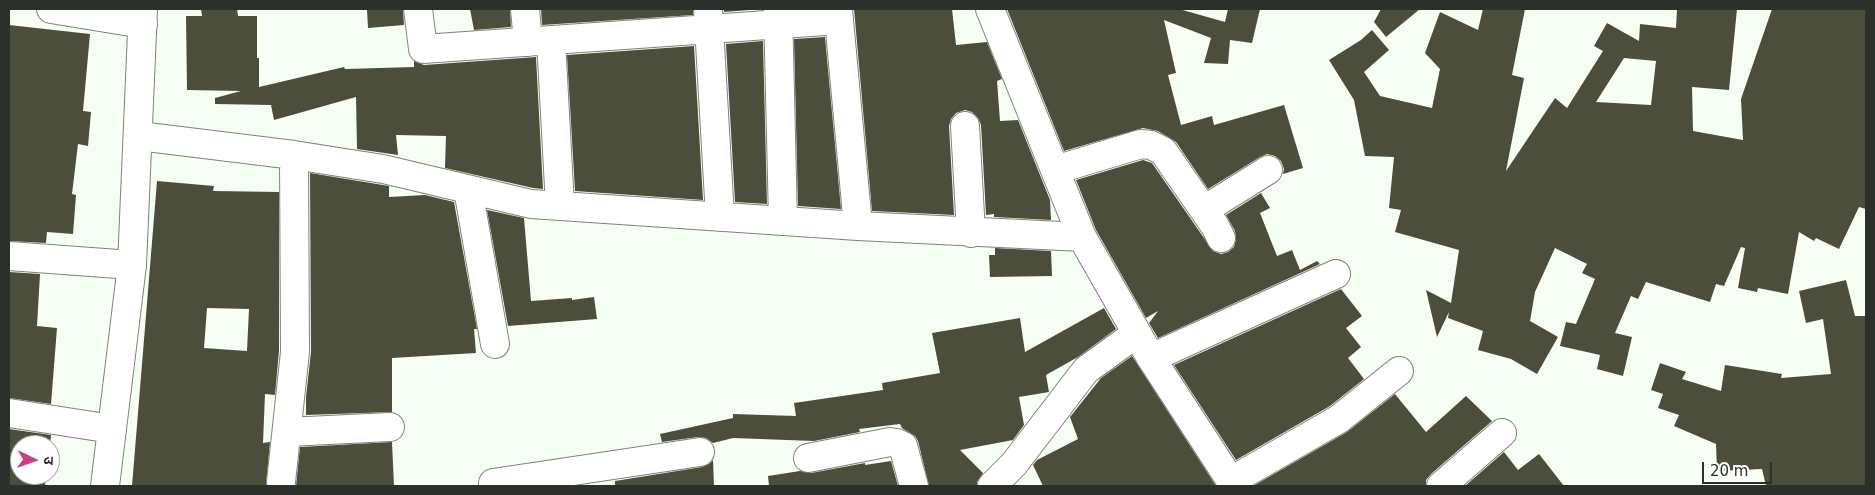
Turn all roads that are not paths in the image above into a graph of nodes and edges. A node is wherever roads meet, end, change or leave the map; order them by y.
1 (51, 9) edge
2 (418, 9) edge
3 (525, 9) edge
4 (990, 9) edge
5 (838, 14) edge
6 (143, 16) edge
7 (779, 17) edge
8 (709, 19) edge
9 (540, 41) junction
10 (965, 126) dead end
11 (139, 136) junction
12 (294, 155) junction
13 (1055, 170) junction
14 (1268, 170) dead end
15 (468, 189) junction
16 (560, 206) junction
17 (1204, 210) junction
18 (720, 217) junction
19 (783, 221) junction
20 (858, 226) junction
21 (971, 233) junction
22 (1082, 237) junction
23 (1221, 238) dead end
24 (9, 256) edge
25 (132, 265) junction
26 (1336, 274) dead end
27 (1137, 333) junction
28 (495, 344) dead end
29 (1150, 358) junction
30 (1399, 371) dead end
31 (9, 413) edge
32 (390, 427) dead end
33 (112, 429) junction
34 (287, 432) junction
35 (1502, 433) dead end
36 (700, 452) dead end
37 (808, 458) dead end
38 (576, 478) edge
39 (1006, 481) edge
40 (281, 482) dead end
41 (493, 483) dead end
42 (1232, 484) edge
43 (1444, 485) edge
44 (105, 486) edge
45 (914, 486) edge

1 - 6 street
2 - 9 street
3 - 9 street
4 - 13 street
5 - 7 street
5 - 20 street
6 - 11 street
7 - 8 street
7 - 19 street
8 - 9 street
8 - 18 street
9 - 16 street
10 - 21 street
11 - 12 street
11 - 25 street
12 - 15 street
12 - 34 street
13 - 17 street
13 - 22 street
14 - 17 street
15 - 16 street
15 - 28 street
16 - 18 street
17 - 23 street
18 - 19 street
19 - 20 street
20 - 21 street
21 - 22 street
22 - 27 street
24 - 25 street
25 - 33 street
26 - 29 street
27 - 29 street
27 - 39 street
29 - 42 street
30 - 42 street
31 - 33 street
32 - 34 street
33 - 44 street
34 - 40 street
35 - 43 street
36 - 38 street
37 - 45 street
38 - 41 street

